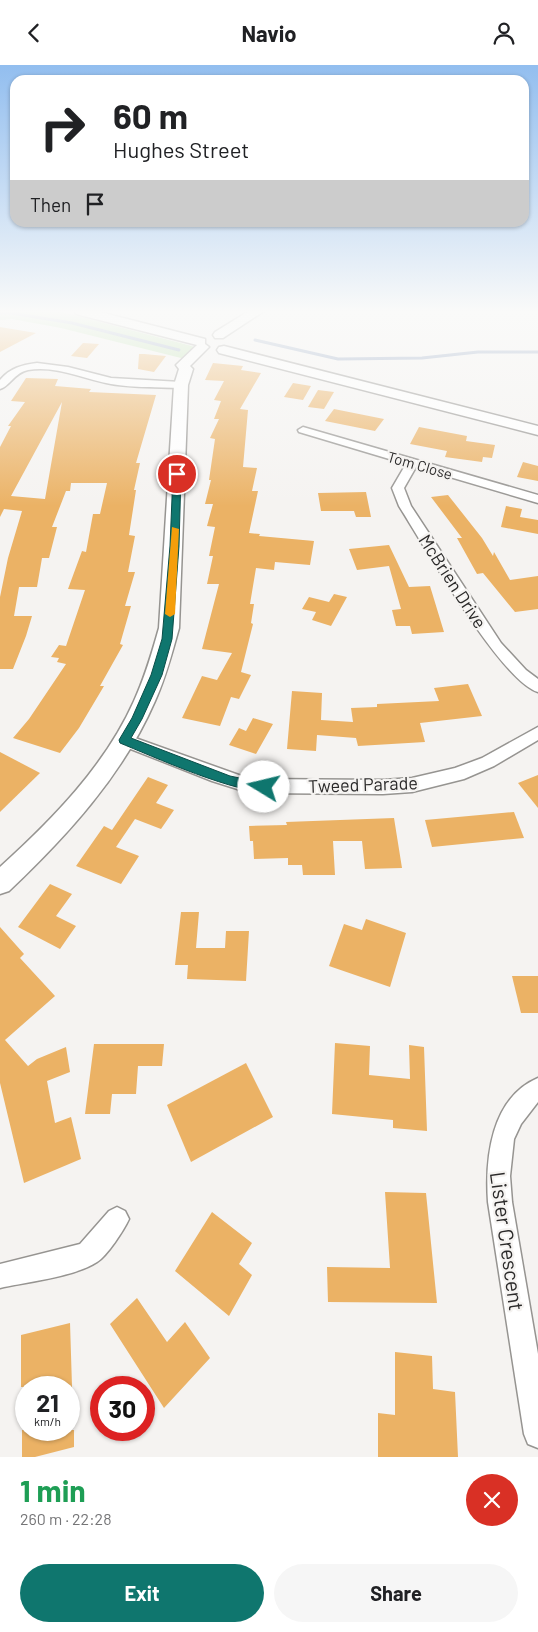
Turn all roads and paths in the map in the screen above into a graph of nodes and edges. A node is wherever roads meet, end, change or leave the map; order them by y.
1 (10, 376) edge
2 (94, 376) edge
3 (329, 376) edge
4 (184, 377) joint
5 (0, 386) edge
6 (303, 430) dead end
7 (538, 431) edge
8 (413, 463) junction
9 (538, 499) edge
10 (538, 687) edge
11 (538, 733) edge
12 (124, 740) junction
13 (0, 883) edge
14 (538, 1089) edge
15 (117, 1219) dead end
16 (0, 1276) edge
17 (538, 1434) edge

1 - 5 street
2 - 4 street
3 - 7 street
4 - 12 street
6 - 8 street, Tom Close
8 - 9 street, Tom Close
8 - 10 street, McBrien Drive
11 - 12 street, Tweed Parade
12 - 13 street
14 - 17 street, Lister Crescent
15 - 16 street

